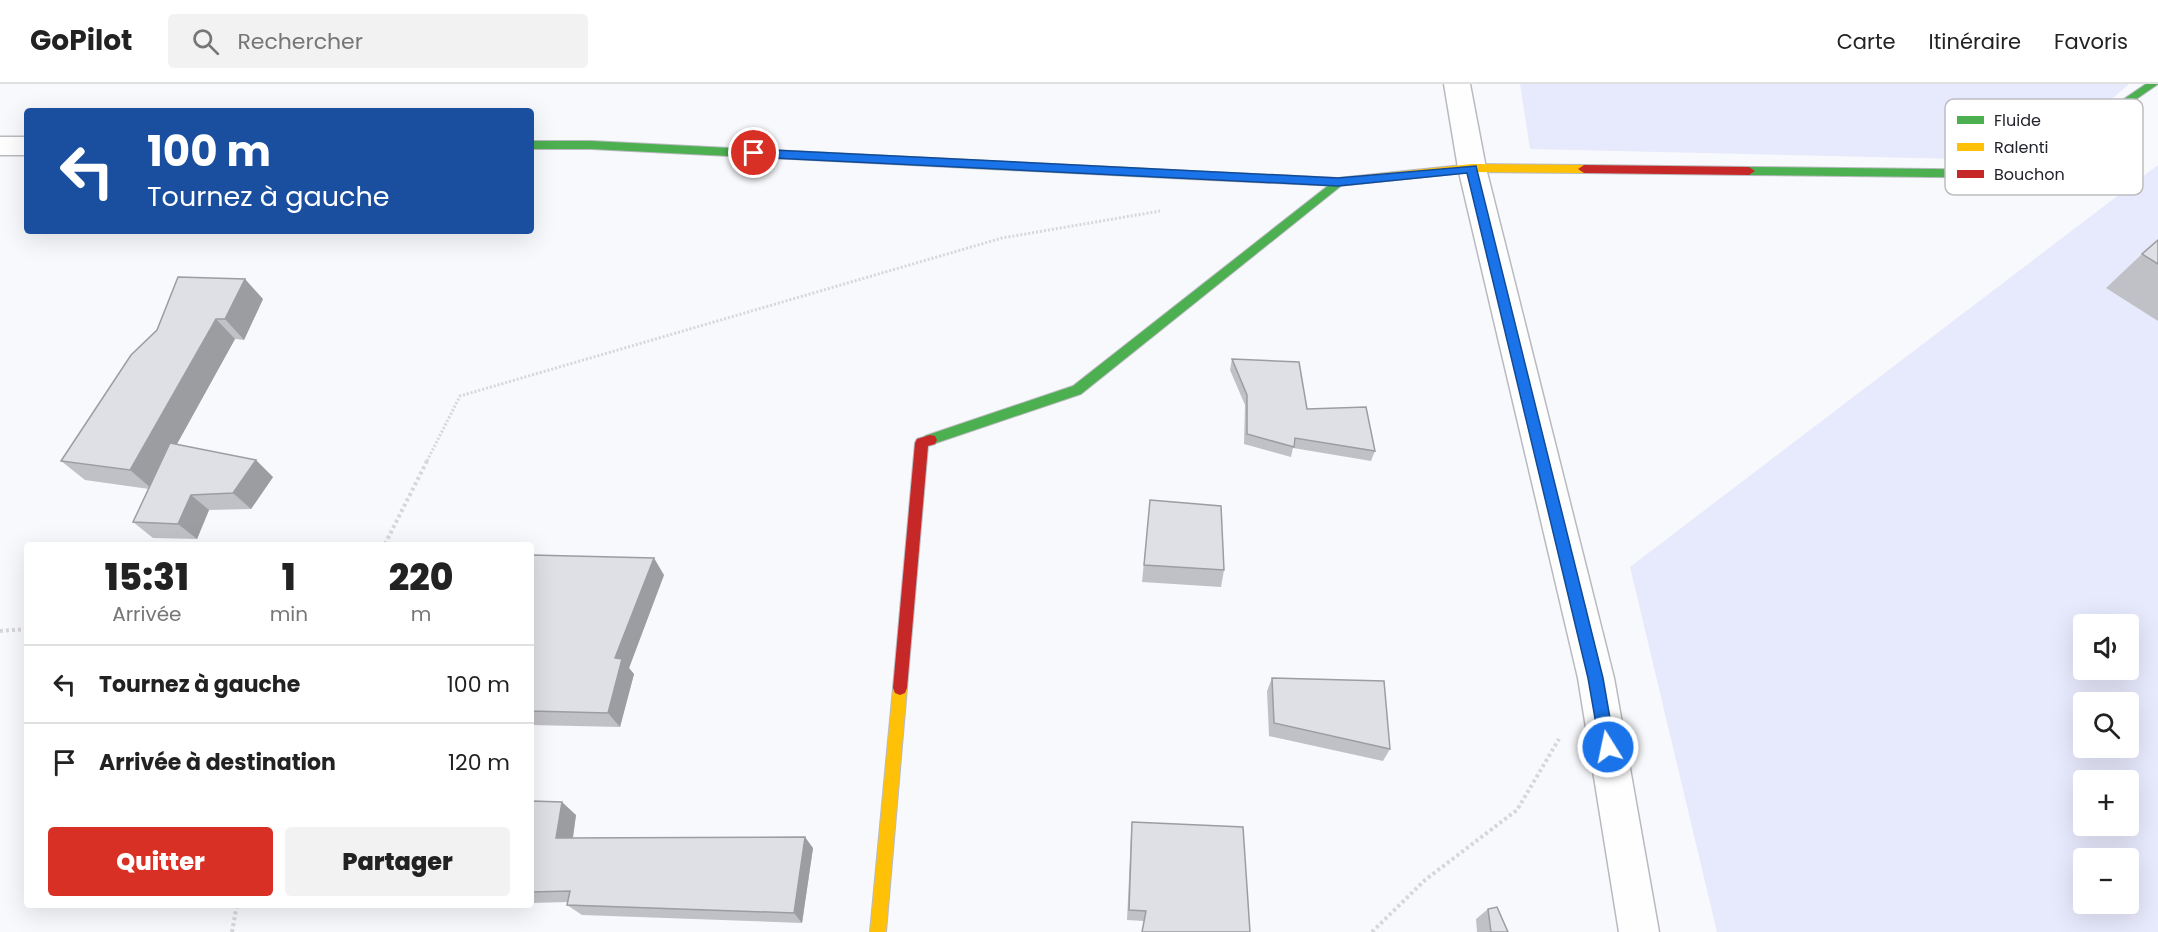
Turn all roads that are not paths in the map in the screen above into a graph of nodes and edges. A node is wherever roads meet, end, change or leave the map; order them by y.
1 (1456, 84) edge
2 (2152, 84) edge
3 (2130, 99) edge
4 (534, 145) edge
5 (0, 146) edge
6 (24, 146) edge
7 (1472, 168) junction
8 (1945, 173) edge
9 (1338, 182) junction
10 (878, 932) edge
11 (1640, 932) edge

1 - 7 street
2 - 3 street
4 - 9 street
5 - 6 street
7 - 8 street
7 - 9 street
7 - 11 street
9 - 10 street

